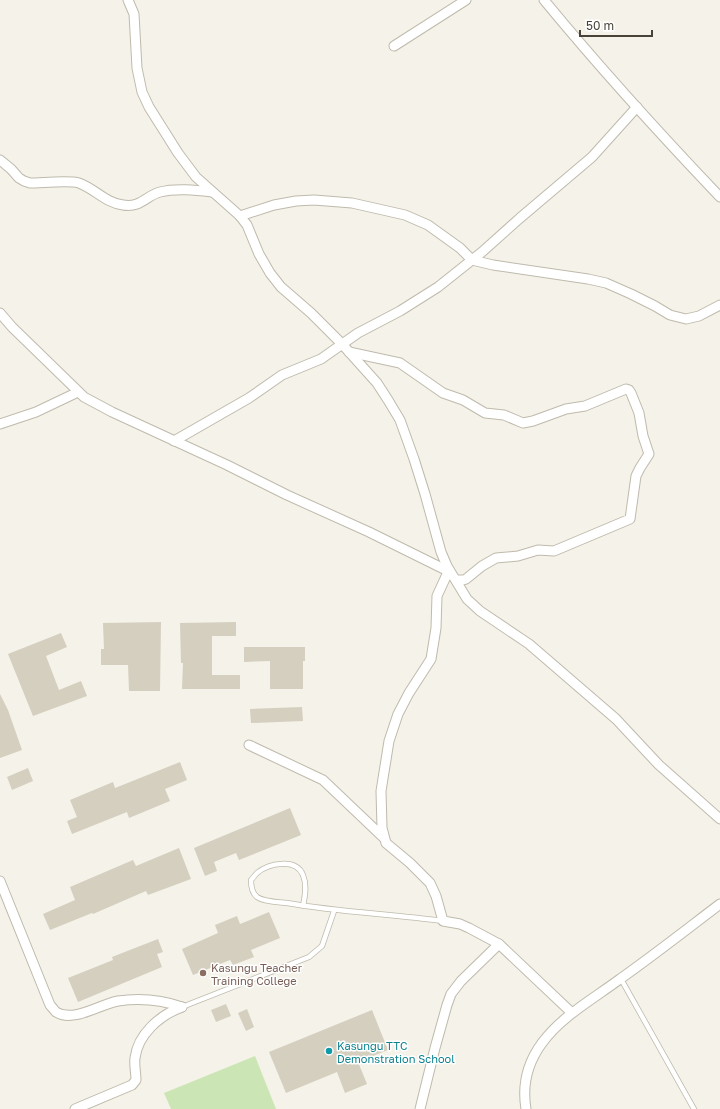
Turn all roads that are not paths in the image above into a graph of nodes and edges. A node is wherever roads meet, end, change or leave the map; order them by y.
1 (128, 0) edge
2 (466, 0) edge
3 (544, 0) edge
4 (394, 46) dead end
5 (637, 107) junction
6 (0, 160) edge
7 (212, 192) junction
8 (720, 197) edge
9 (240, 216) junction
10 (472, 260) junction
11 (720, 305) edge
12 (0, 313) edge
13 (342, 344) junction
14 (349, 352) junction
15 (78, 392) junction
16 (0, 424) edge
17 (174, 441) junction
18 (449, 570) junction
19 (456, 580) junction
20 (249, 745) dead end
21 (720, 819) edge
22 (384, 838) junction
23 (0, 881) edge
24 (720, 904) edge
25 (303, 906) junction
26 (334, 911) junction
27 (443, 921) junction
28 (499, 944) junction
29 (621, 979) junction
30 (182, 1007) junction
31 (572, 1013) junction
32 (75, 1109) edge
33 (420, 1109) edge
34 (526, 1109) edge
35 (694, 1109) edge

1 - 7 street
2 - 4 street
3 - 5 street
5 - 8 street
5 - 10 street
6 - 7 street
7 - 9 street
9 - 10 street
9 - 13 street
10 - 11 street
10 - 13 street
12 - 15 street
13 - 14 street
13 - 17 street
14 - 18 street
14 - 19 street
15 - 16 street
15 - 17 street
17 - 18 street
18 - 19 street
18 - 22 street
19 - 21 street
20 - 22 street
22 - 27 street
23 - 30 street
24 - 29 street
25 - 25 lane
25 - 26 lane
26 - 27 lane
26 - 30 lane
27 - 28 street
28 - 31 street
28 - 33 street
29 - 31 street
29 - 35 lane
30 - 32 street
31 - 34 street

